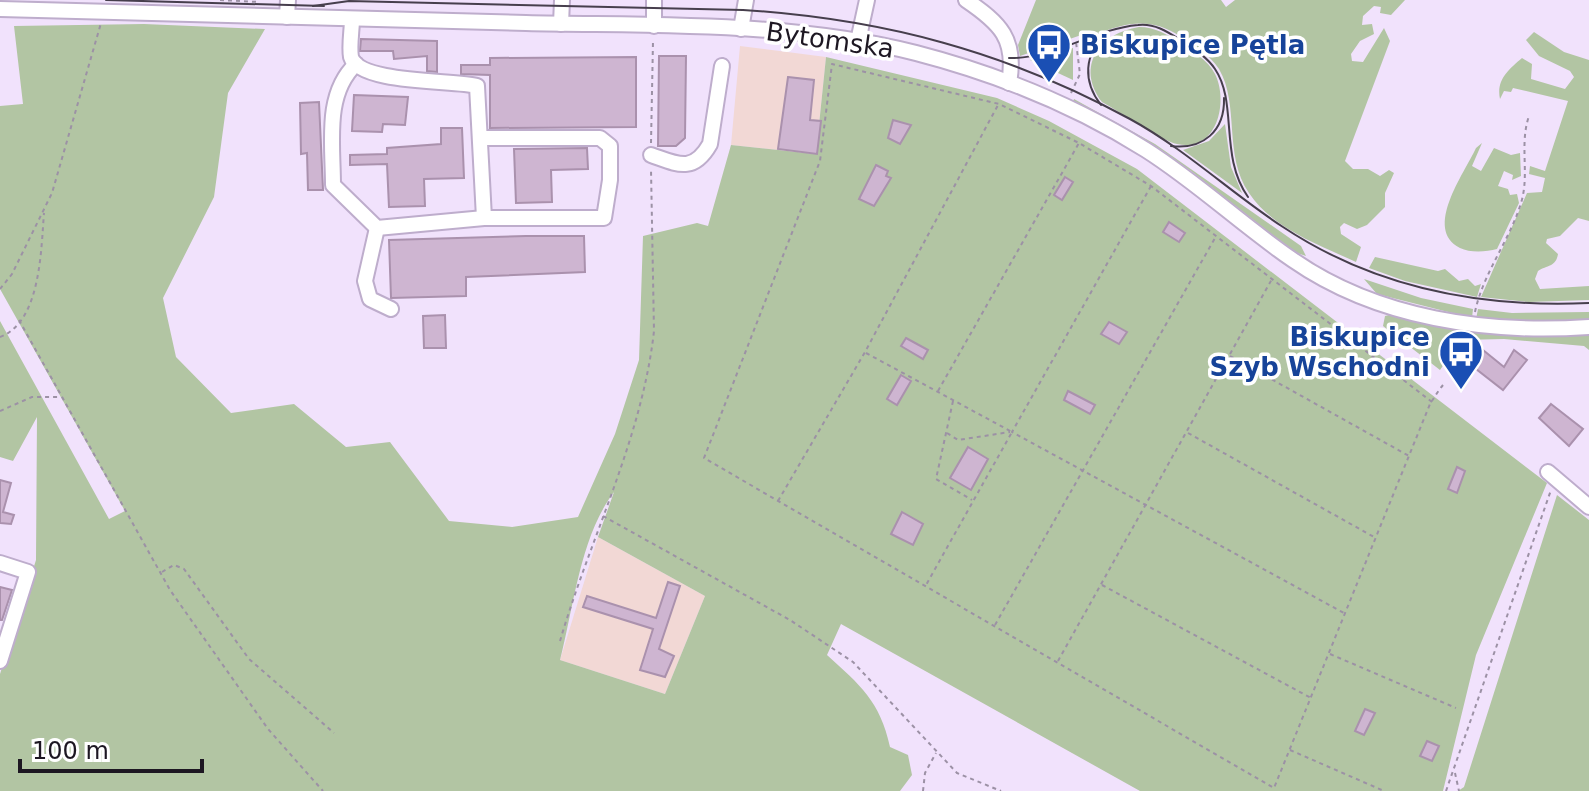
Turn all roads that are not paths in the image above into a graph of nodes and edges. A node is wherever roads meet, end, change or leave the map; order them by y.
1 (288, 0) edge
2 (562, 0) edge
3 (654, 0) edge
4 (746, 0) edge
5 (867, 0) edge
6 (966, 0) edge
7 (152, 6) edge
8 (0, 9) edge
9 (287, 17) junction
10 (352, 19) junction
11 (561, 24) junction
12 (654, 26) junction
13 (741, 29) junction
14 (858, 41) junction
15 (356, 64) junction
16 (722, 66) dead end
17 (1009, 83) junction
18 (480, 138) junction
19 (651, 155) road end
20 (484, 218) junction
21 (377, 228) junction
22 (391, 309) dead end
23 (1589, 327) edge
24 (1552, 475) road end
25 (1589, 507) edge
26 (0, 563) edge
27 (0, 661) edge

1 - 9 street
2 - 11 street
3 - 12 street
4 - 13 street
5 - 14 street
6 - 17 street
7 - 8 street, Bytomska
7 - 9 street, Bytomska
9 - 10 street, Bytomska
10 - 11 street, Bytomska
10 - 15 street
11 - 12 street, Bytomska
12 - 13 street, Bytomska
13 - 14 street, Bytomska
14 - 17 street, Bytomska
15 - 18 street
15 - 21 street
16 - 19 street
17 - 23 street, Bytomska
18 - 20 street
18 - 20 street
20 - 21 street
21 - 22 street
24 - 25 street
26 - 27 street

